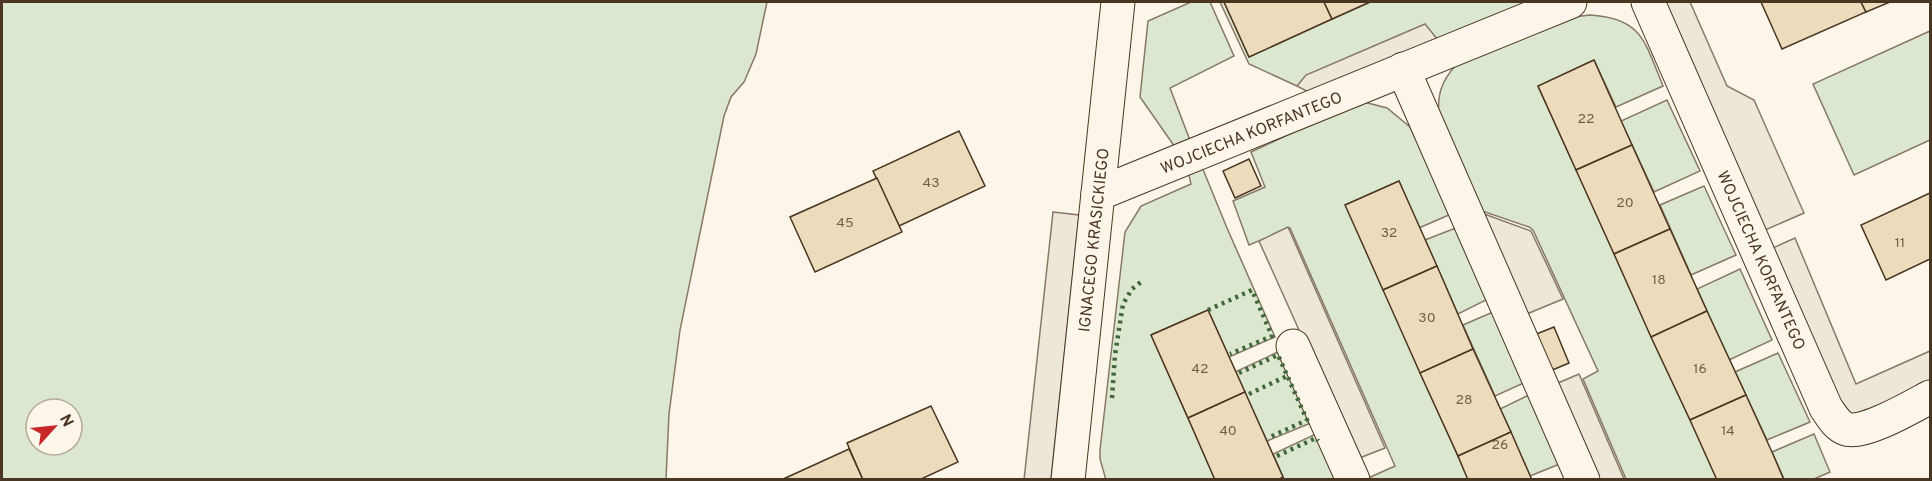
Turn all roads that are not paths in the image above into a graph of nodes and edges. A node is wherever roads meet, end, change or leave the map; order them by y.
1 (1118, 2) edge
2 (1570, 2) edge
3 (1648, 2) edge
4 (1403, 69) junction
5 (1098, 194) junction
6 (1293, 346) dead end
7 (1930, 398) edge
8 (1068, 480) edge
9 (1353, 480) edge
10 (1583, 480) edge

1 - 5 street, IGNACEGO KRASICKIEGO
2 - 4 street, WOJCIECHA KORFANTEGO
3 - 7 street, WOJCIECHA KORFANTEGO
4 - 5 street, WOJCIECHA KORFANTEGO
4 - 10 street
5 - 8 street, IGNACEGO KRASICKIEGO
6 - 9 street

